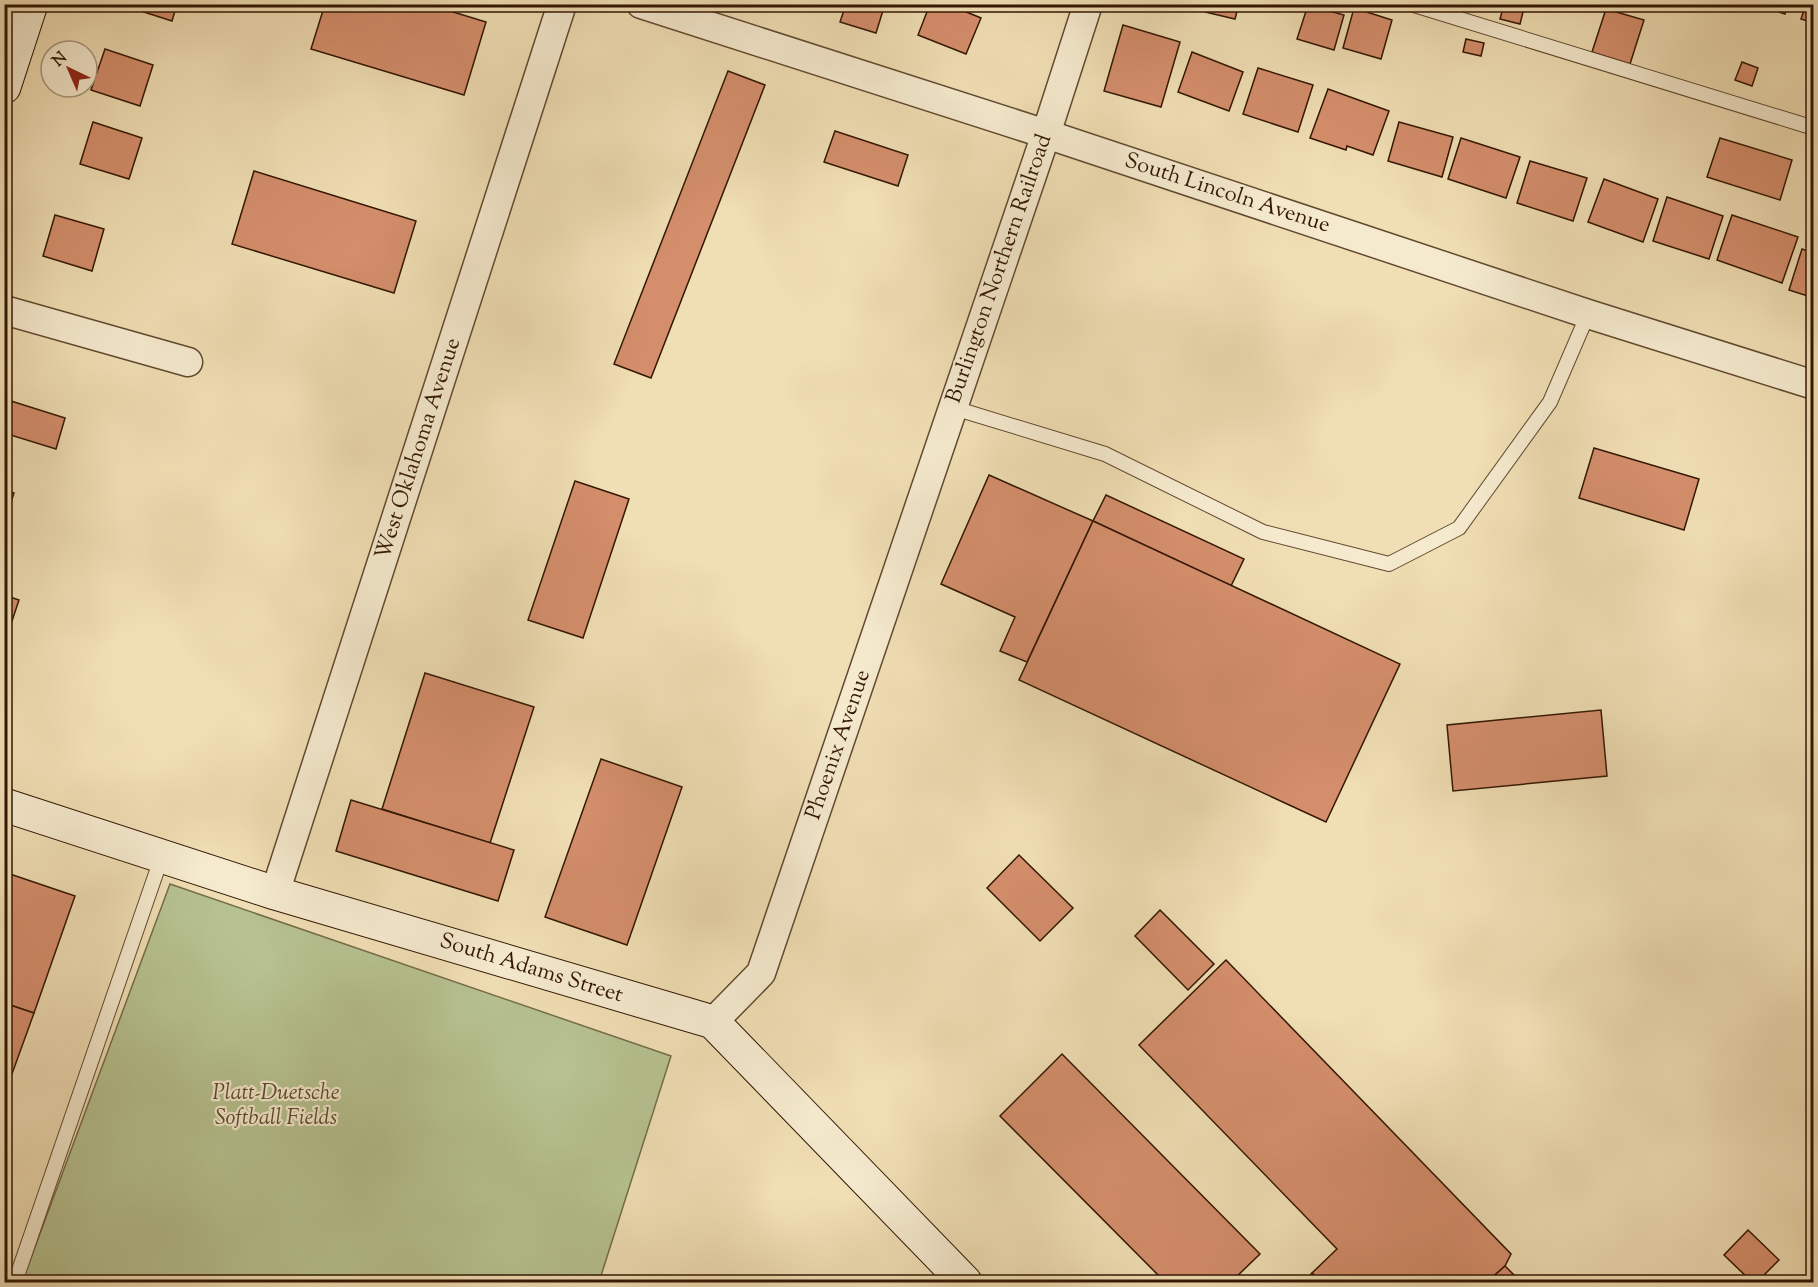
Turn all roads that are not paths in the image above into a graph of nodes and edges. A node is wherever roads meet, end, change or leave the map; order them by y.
1 (31, 4) edge
2 (562, 4) edge
3 (641, 4) edge
4 (1088, 4) edge
5 (1411, 4) edge
6 (4, 87) edge
7 (1814, 128) edge
8 (1046, 134) junction
9 (4, 310) edge
10 (1588, 314) junction
11 (188, 362) dead end
12 (1814, 385) edge
13 (954, 408) junction
14 (939, 452) joint
15 (4, 805) edge
16 (162, 856) junction
17 (275, 892) junction
18 (712, 1022) junction
19 (15, 1282) edge
20 (965, 1282) edge

1 - 6 street
2 - 17 street, West Oklahoma Avenue
3 - 8 street, South Lincoln Avenue
4 - 8 street, Burlington Northern Railroad
5 - 7 lane
8 - 10 street, South Lincoln Avenue
8 - 13 street, Burlington Northern Railroad
9 - 11 street
10 - 12 street, South Lincoln Avenue
10 - 13 lane
13 - 14 street, Burlington Northern Railroad
14 - 18 street, Phoenix Avenue
15 - 16 street, South Adams Street
16 - 17 street, South Adams Street
16 - 19 lane
17 - 18 street, South Adams Street
18 - 20 street, South Adams Street

